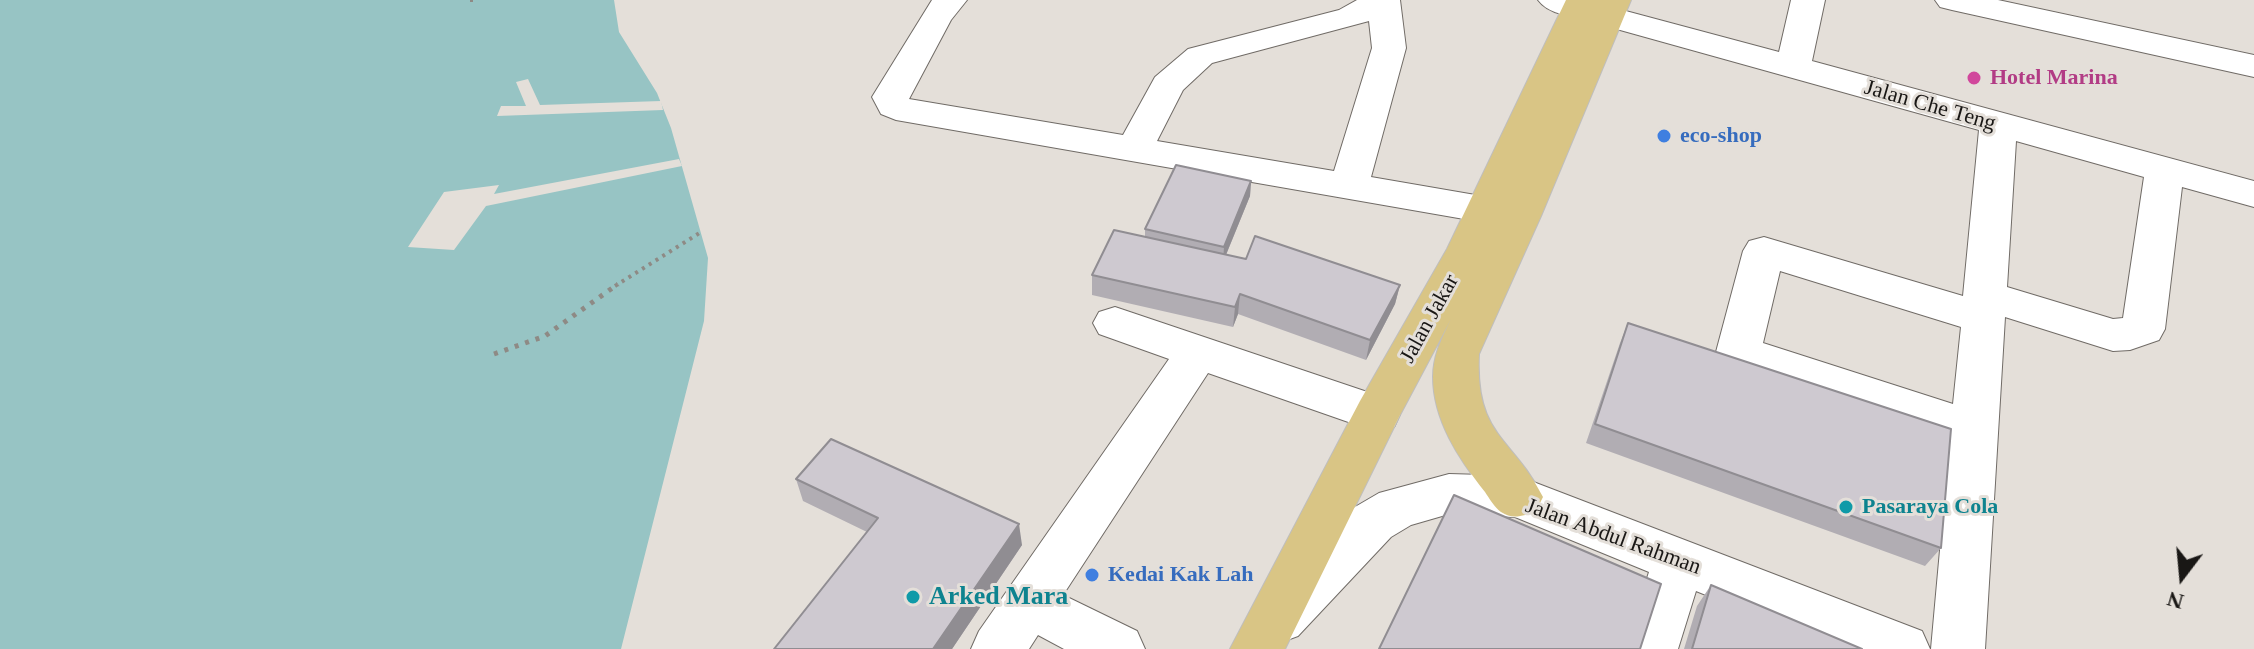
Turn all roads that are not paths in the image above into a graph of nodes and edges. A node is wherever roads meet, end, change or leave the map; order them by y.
1 (950, 0) edge
2 (1382, 0) edge
3 (1808, 0) edge
4 (1952, 0) edge
5 (1588, 5) edge
6 (2254, 66) edge
7 (1793, 67) junction
8 (1998, 126) junction
9 (1134, 149) junction
10 (2165, 169) junction
11 (1349, 187) junction
12 (2254, 194) edge
13 (1487, 210) junction
14 (1984, 306) junction
15 (1115, 323) dead end
16 (1198, 352) junction
17 (1377, 414) junction
18 (1975, 430) junction
19 (1518, 497) junction
20 (1679, 561) junction
21 (1028, 604) junction
22 (1262, 641) edge
23 (998, 649) edge
24 (1118, 649) edge
25 (1651, 649) edge
26 (1903, 649) edge
27 (1958, 649) edge

1 - 9 street
2 - 9 street
2 - 11 street
3 - 7 street
4 - 6 street
5 - 7 street, Jalan Che Teng
5 - 13 main road, Jalan Jakar
5 - 19 main road, Jalan Jakar
7 - 8 street, Jalan Che Teng
8 - 10 street, Jalan Che Teng
8 - 14 street
9 - 11 street
10 - 12 street, Jalan Che Teng
10 - 14 street
11 - 13 street
13 - 17 main road, Jalan Jakar
14 - 18 street
14 - 18 street
15 - 16 street
16 - 17 street
16 - 21 street
17 - 22 main road, Jalan Jakar
18 - 27 street
19 - 20 street, Jalan Abdul Rahman
19 - 22 street, Jalan Abdul Rahman
20 - 25 street
20 - 26 street, Jalan Abdul Rahman
21 - 23 street
21 - 24 street

